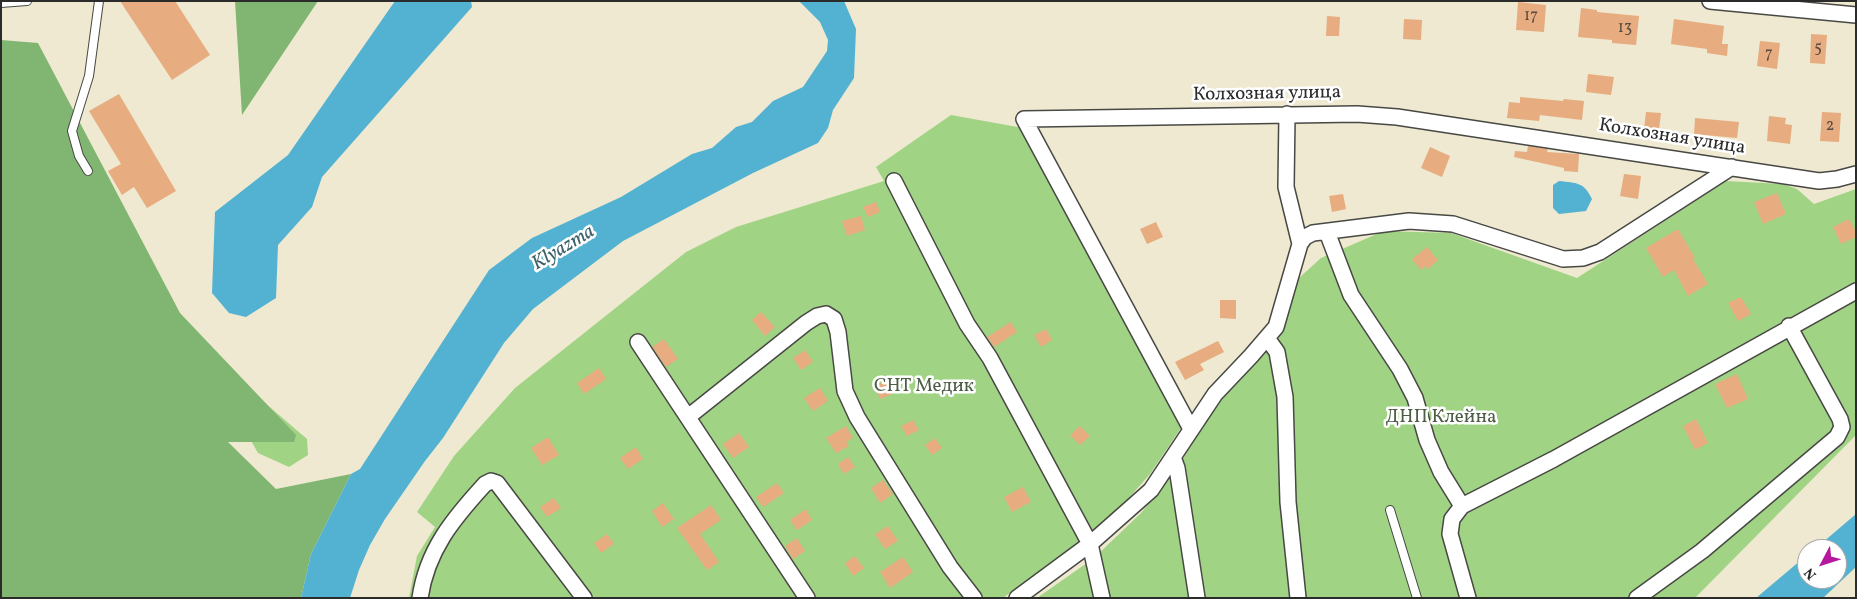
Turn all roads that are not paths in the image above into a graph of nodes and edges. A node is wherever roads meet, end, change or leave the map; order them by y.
1 (27, 1) edge
2 (99, 1) edge
3 (1710, 1) edge
4 (1, 3) edge
5 (1856, 15) edge
6 (1287, 114) junction
7 (1732, 167) junction
8 (88, 171) dead end
9 (1856, 174) edge
10 (894, 181) dead end
11 (1327, 232) junction
12 (1300, 244) junction
13 (1856, 291) edge
14 (1789, 326) junction
15 (1267, 338) junction
16 (638, 342) dead end
17 (688, 416) junction
18 (1191, 429) junction
19 (1173, 456) junction
20 (1462, 506) junction
21 (1390, 510) dead end
22 (1090, 544) junction
23 (420, 598) edge
24 (584, 598) edge
25 (807, 598) edge
26 (974, 598) edge
27 (1017, 598) edge
28 (1102, 598) edge
29 (1197, 598) edge
30 (1298, 598) edge
31 (1417, 598) edge
32 (1468, 598) edge
33 (1637, 598) edge

1 - 4 lane
2 - 8 lane
3 - 5 street
6 - 7 street, Колхозная улица
6 - 12 street
6 - 18 street, Колхозная улица
7 - 9 street, Колхозная улица
7 - 11 street
10 - 22 street
11 - 12 street
11 - 20 street
12 - 15 street
13 - 14 street
14 - 20 street
14 - 33 street
15 - 18 street
15 - 30 street
16 - 17 street
17 - 25 street
17 - 26 street
18 - 19 street
19 - 22 street
19 - 29 street
20 - 32 street
21 - 31 lane
22 - 27 street
22 - 28 street
23 - 24 street

